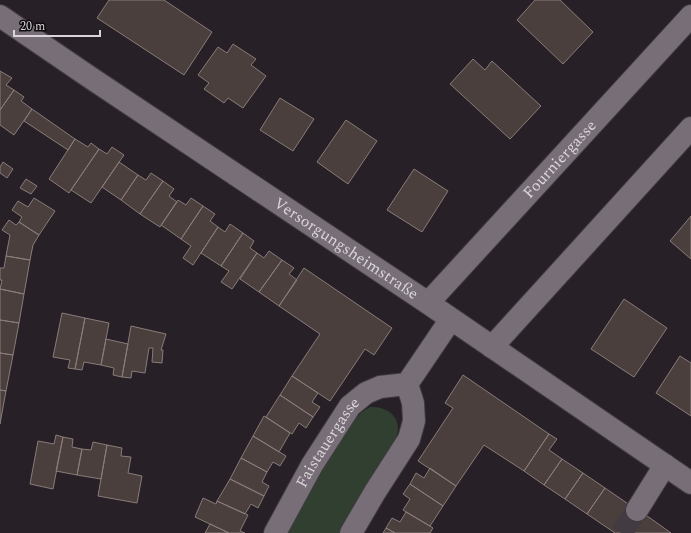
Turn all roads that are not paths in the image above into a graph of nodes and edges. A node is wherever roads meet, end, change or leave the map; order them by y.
1 (0, 16) edge
2 (691, 16) edge
3 (691, 128) edge
4 (428, 303) junction
5 (451, 319) junction
6 (492, 347) junction
7 (407, 384) junction
8 (665, 465) junction
9 (691, 483) edge
10 (637, 510) tunnel mouth
11 (275, 533) edge
12 (351, 533) edge

1 - 4 street, Versorgungsheimstraße
2 - 4 street, Fourniergasse
3 - 6 street
4 - 5 street, Versorgungsheimstraße
5 - 6 street, Versorgungsheimstraße
5 - 7 street
6 - 8 street, Versorgungsheimstraße
7 - 11 street, Faistauergasse
7 - 12 street
8 - 9 street, Versorgungsheimstraße
8 - 10 street

